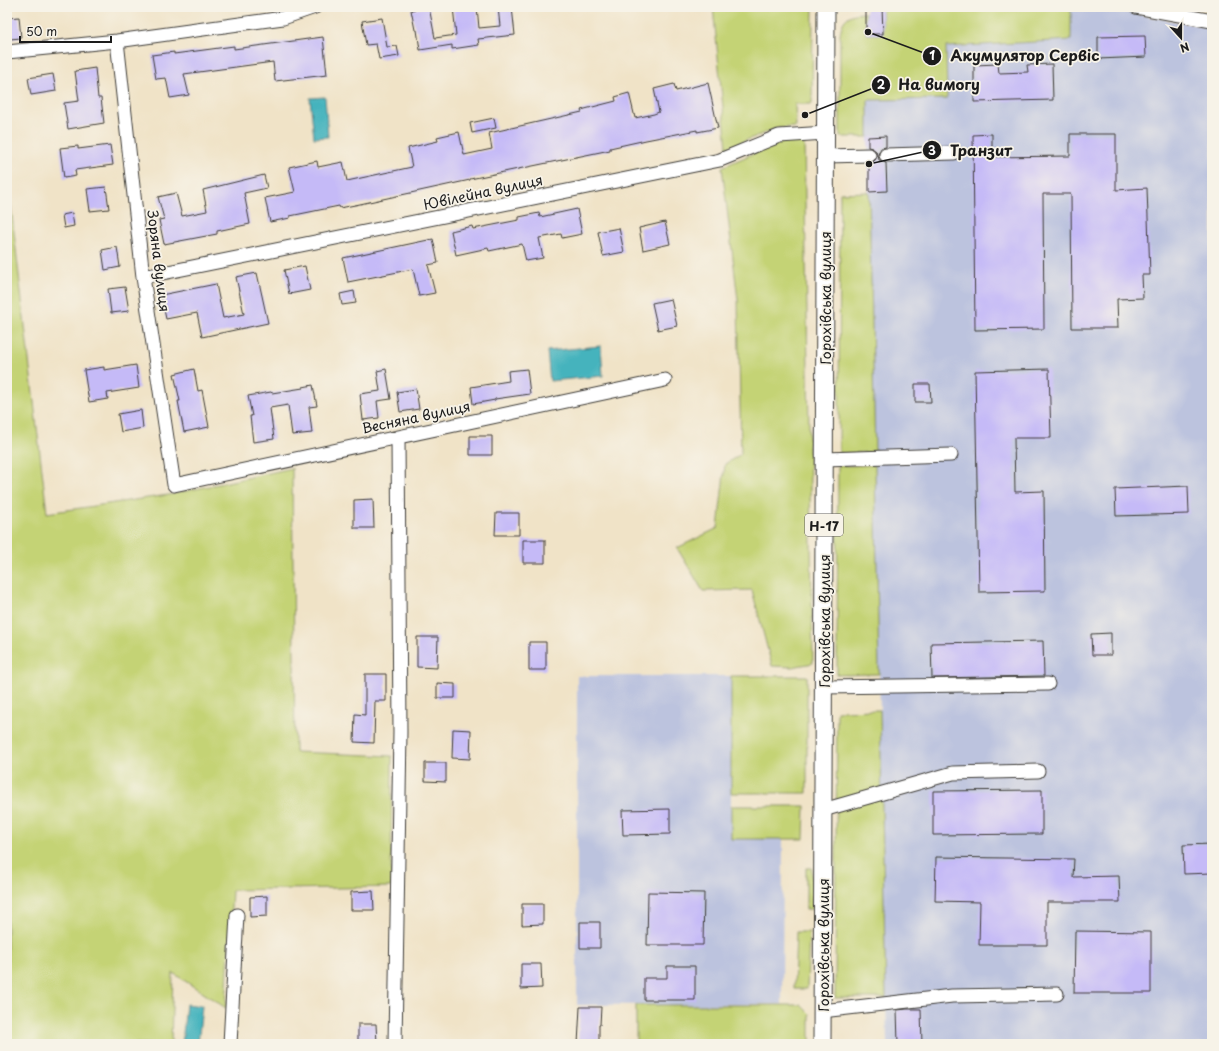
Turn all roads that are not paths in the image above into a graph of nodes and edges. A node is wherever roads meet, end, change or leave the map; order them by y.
1 (315, 7) edge
2 (826, 7) edge
3 (1136, 7) edge
4 (1212, 21) edge
5 (117, 41) junction
6 (7, 52) edge
7 (826, 133) junction
8 (954, 153) dead end
9 (869, 155) dead end
10 (886, 155) dead end
11 (826, 156) junction
12 (144, 277) junction
13 (665, 380) dead end
14 (398, 437) junction
15 (951, 455) dead end
16 (825, 459) junction
17 (174, 485) joint
18 (1048, 684) dead end
19 (824, 687) junction
20 (1038, 771) dead end
21 (823, 810) junction
22 (237, 915) dead end
23 (1057, 994) dead end
24 (822, 1011) junction
25 (230, 1044) edge
26 (395, 1044) edge
27 (822, 1044) edge

1 - 5 street
2 - 7 main road, Горохівська вулиця / Н-17
3 - 4 street
5 - 6 street
5 - 12 street, Зоряна вулиця
7 - 11 main road, Горохівська вулиця / Н-17
7 - 12 street, Ювілейна вулиця
8 - 10 street
9 - 11 street
11 - 16 main road, Горохівська вулиця / Н-17
12 - 17 street, Зоряна вулиця
13 - 14 street, Весняна вулиця
14 - 17 street, Весняна вулиця
14 - 26 street
15 - 16 street
16 - 19 main road, Горохівська вулиця / Н-17
18 - 19 street
19 - 21 main road, Горохівська вулиця / Н-17
20 - 21 street
21 - 24 main road, Горохівська вулиця / Н-17
22 - 25 street
23 - 24 street
24 - 27 main road, Горохівська вулиця / Н-17

